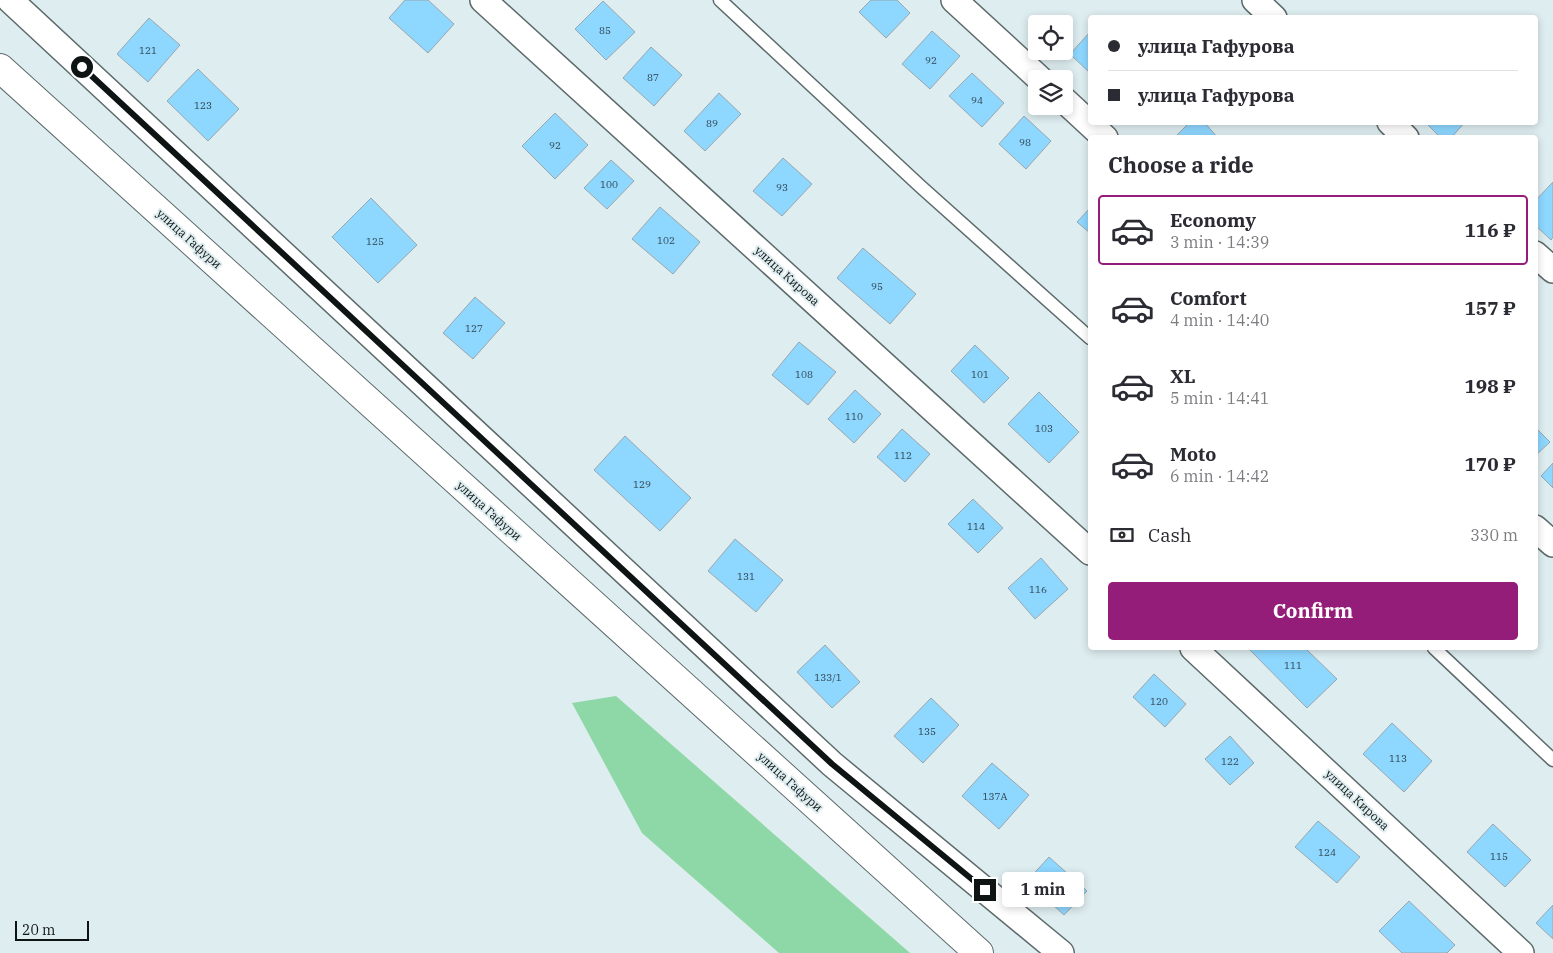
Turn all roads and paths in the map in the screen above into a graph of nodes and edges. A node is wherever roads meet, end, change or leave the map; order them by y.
1 (10, 0) edge
2 (483, 0) edge
3 (720, 0) edge
4 (954, 0) edge
5 (1255, 0) edge
6 (1271, 15) edge
7 (0, 68) edge
8 (1030, 70) edge
9 (1073, 108) edge
10 (1088, 122) edge
11 (1091, 125) edge
12 (1393, 125) edge
13 (1102, 135) edge
14 (1403, 135) edge
15 (1538, 257) edge
16 (1553, 270) edge
17 (1088, 336) edge
18 (1538, 531) edge
19 (1553, 544) edge
20 (1088, 550) edge
21 (1195, 650) edge
22 (1436, 650) edge
23 (1553, 760) edge
24 (979, 953) edge
25 (1061, 953) edge
26 (1521, 953) edge

1 - 25 street
2 - 20 street, улица Кирова
3 - 17 lane
4 - 8 street
5 - 6 street
7 - 24 main road, улица Гафури
9 - 10 street
11 - 13 street
12 - 14 street
15 - 16 street
18 - 19 street
21 - 26 street, улица Кирова
22 - 23 lane

